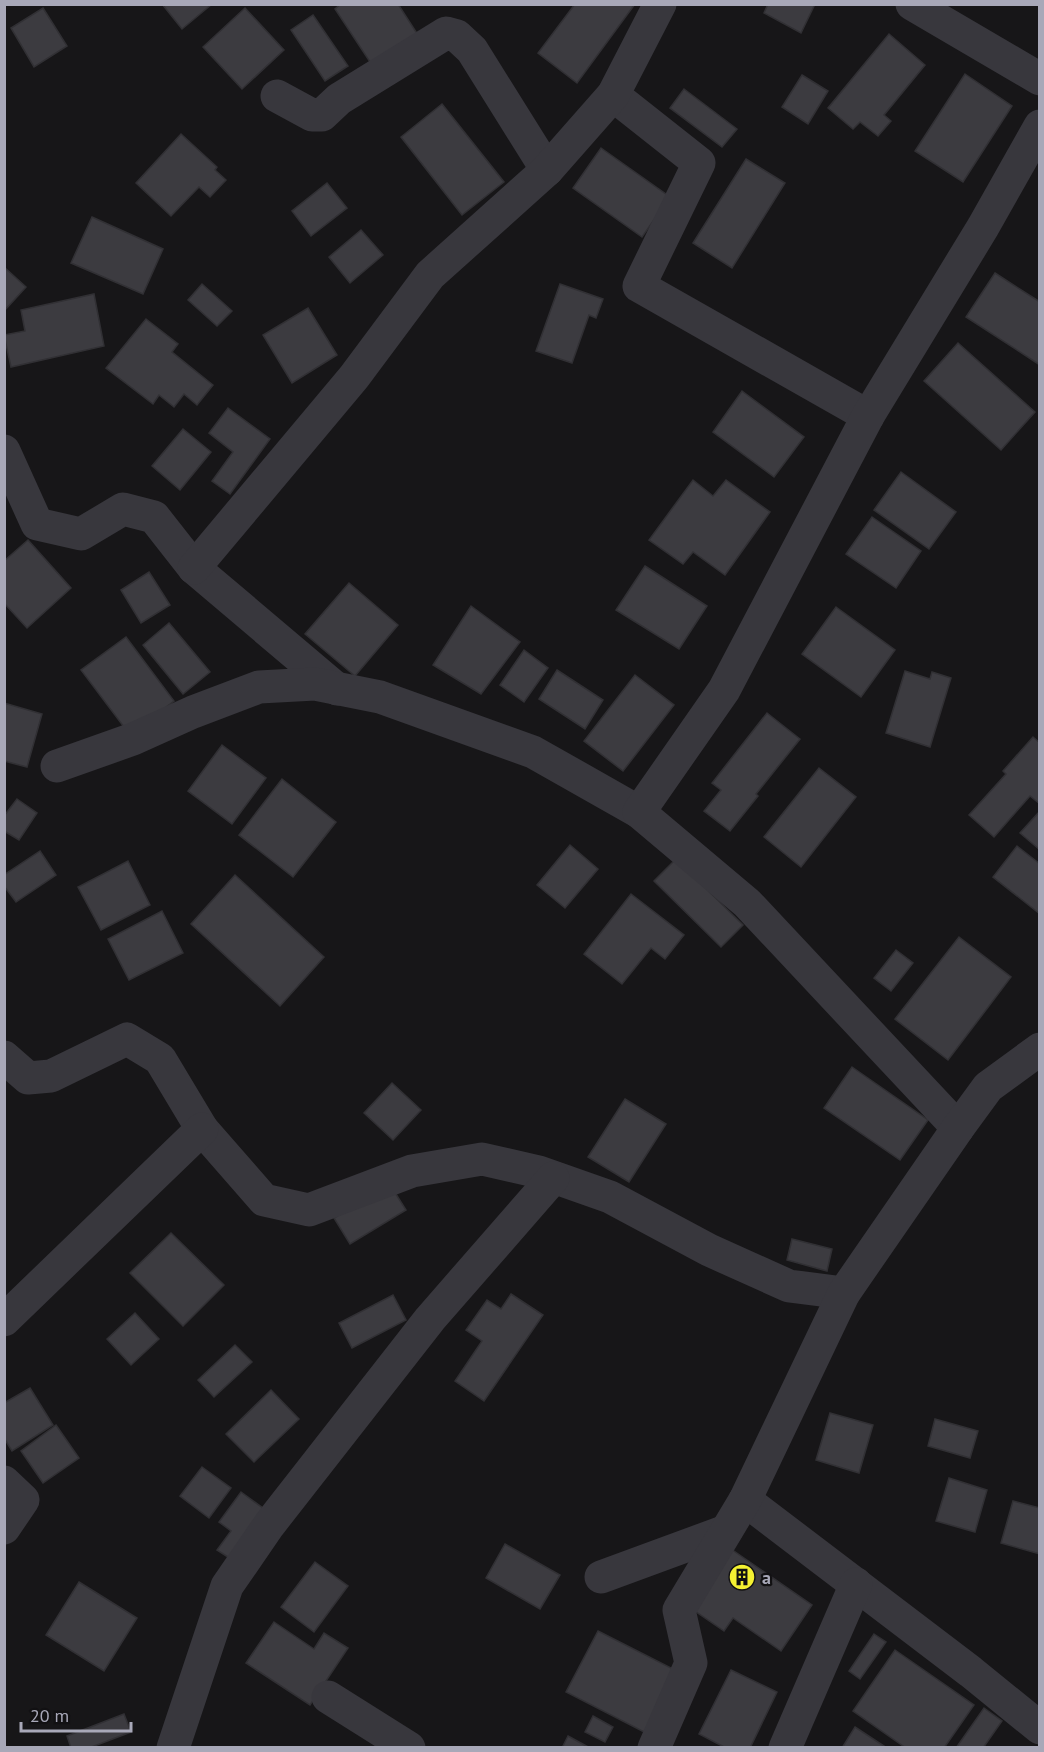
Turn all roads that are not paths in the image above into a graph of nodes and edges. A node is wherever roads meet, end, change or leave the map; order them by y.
1 (660, 4) edge
2 (912, 4) edge
3 (1040, 79) edge
4 (613, 95) junction
5 (277, 96) dead end
6 (1040, 126) edge
7 (547, 170) junction
8 (868, 416) junction
9 (4, 451) edge
10 (194, 568) junction
11 (337, 689) junction
12 (57, 766) dead end
13 (639, 812) junction
14 (1040, 1049) edge
15 (4, 1057) edge
16 (958, 1128) junction
17 (202, 1129) junction
18 (553, 1178) junction
19 (844, 1293) junction
20 (4, 1320) edge
21 (4, 1482) edge
22 (745, 1500) junction
23 (4, 1528) edge
24 (726, 1531) junction
25 (601, 1577) dead end
26 (856, 1584) junction
27 (328, 1697) dead end
28 (1040, 1728) edge
29 (173, 1748) edge
30 (409, 1748) edge
31 (654, 1748) edge
32 (785, 1748) edge

1 - 4 street
2 - 3 street
4 - 7 street
4 - 8 street
5 - 7 street
6 - 8 street
7 - 10 street
8 - 13 street
9 - 10 street
10 - 11 street
11 - 12 street
11 - 13 street
13 - 16 street
14 - 16 street
15 - 17 street
16 - 19 street
17 - 18 street
17 - 20 street
18 - 19 street
18 - 29 street
19 - 22 street
21 - 23 street
22 - 24 street
22 - 26 street
24 - 25 street
24 - 31 street
26 - 28 street
26 - 32 street
27 - 30 street

